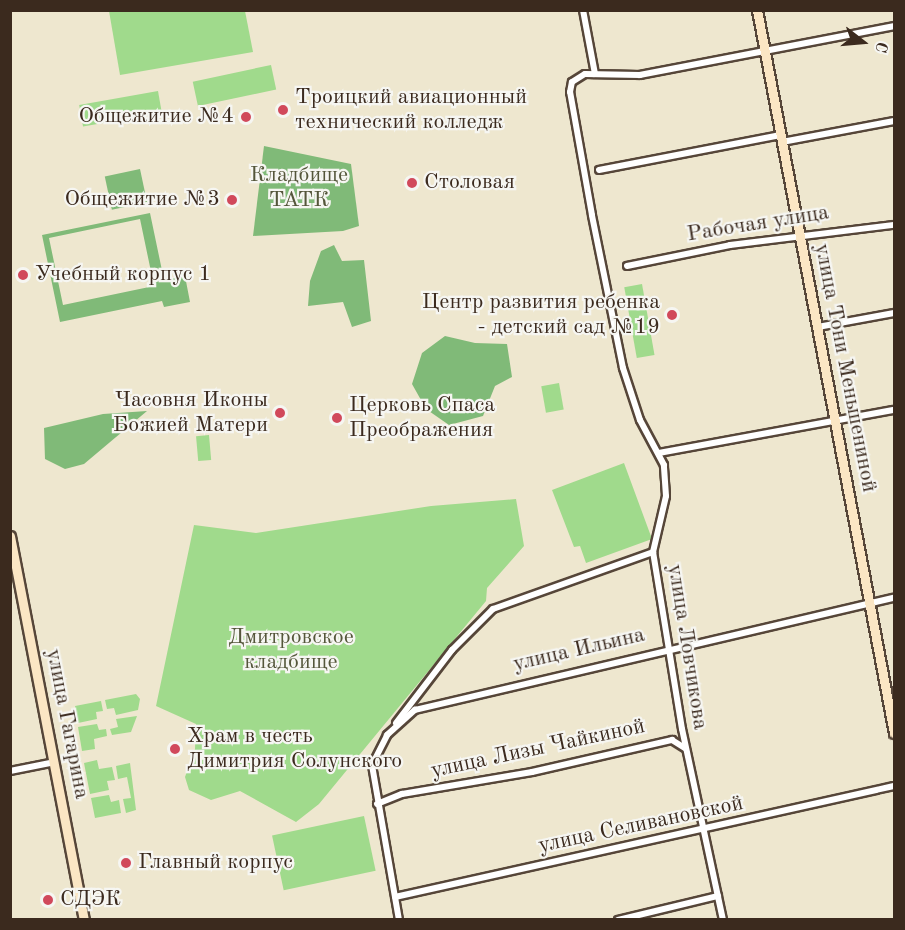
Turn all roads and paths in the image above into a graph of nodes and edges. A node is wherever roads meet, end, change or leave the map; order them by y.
1 (583, 10) edge
2 (757, 10) edge
3 (894, 26) edge
4 (765, 51) junction
5 (595, 74) junction
6 (894, 121) edge
7 (781, 139) junction
8 (599, 171) dead end
9 (894, 225) edge
10 (800, 235) junction
11 (627, 266) dead end
12 (894, 313) edge
13 (818, 327) junction
14 (894, 410) edge
15 (835, 419) junction
16 (659, 453) junction
17 (10, 536) edge
18 (653, 552) junction
19 (894, 598) edge
20 (869, 603) junction
21 (667, 648) junction
22 (682, 729) junction
23 (894, 733) edge
24 (387, 735) junction
25 (672, 740) junction
26 (686, 748) junction
27 (55, 762) junction
28 (10, 771) edge
29 (894, 786) edge
30 (377, 804) junction
31 (704, 831) junction
32 (718, 896) junction
33 (395, 897) junction
34 (84, 920) edge
35 (399, 920) edge
36 (618, 920) edge
37 (723, 920) edge

1 - 5 street
2 - 4 street, улица Тони Меньшениной
3 - 4 street
4 - 5 street
4 - 7 street, улица Тони Меньшениной
5 - 16 street, улица Ловчикова
6 - 7 street
7 - 8 street
7 - 10 street, улица Тони Меньшениной
9 - 10 street, Рабочая улица
10 - 11 street, Рабочая улица
10 - 13 street, улица Тони Меньшениной
12 - 13 street
13 - 15 street, улица Тони Меньшениной
14 - 15 street
15 - 16 street
15 - 20 street, улица Тони Меньшениной
16 - 18 street, улица Ловчикова
17 - 27 street, улица Гагарина
18 - 21 street, улица Ловчикова
18 - 24 street, улица Ильина
19 - 20 street, улица Ильина
20 - 21 street, улица Ильина
20 - 23 street, улица Тони Меньшениной
21 - 22 street, улица Ловчикова
21 - 24 street, улица Ильина
22 - 25 street, улица Лизы Чайкиной
22 - 26 street, улица Ловчикова
24 - 30 street, улица Ильина
25 - 26 street, улица Лизы Чайкиной
25 - 30 street, улица Лизы Чайкиной
26 - 31 street, улица Ловчикова
27 - 28 street
27 - 34 street, улица Гагарина
29 - 31 street, улица Селивановской
30 - 33 street
31 - 32 street, улица Ловчикова
31 - 33 street, улица Селивановской
32 - 36 street
32 - 37 street, улица Ловчикова
33 - 35 street

